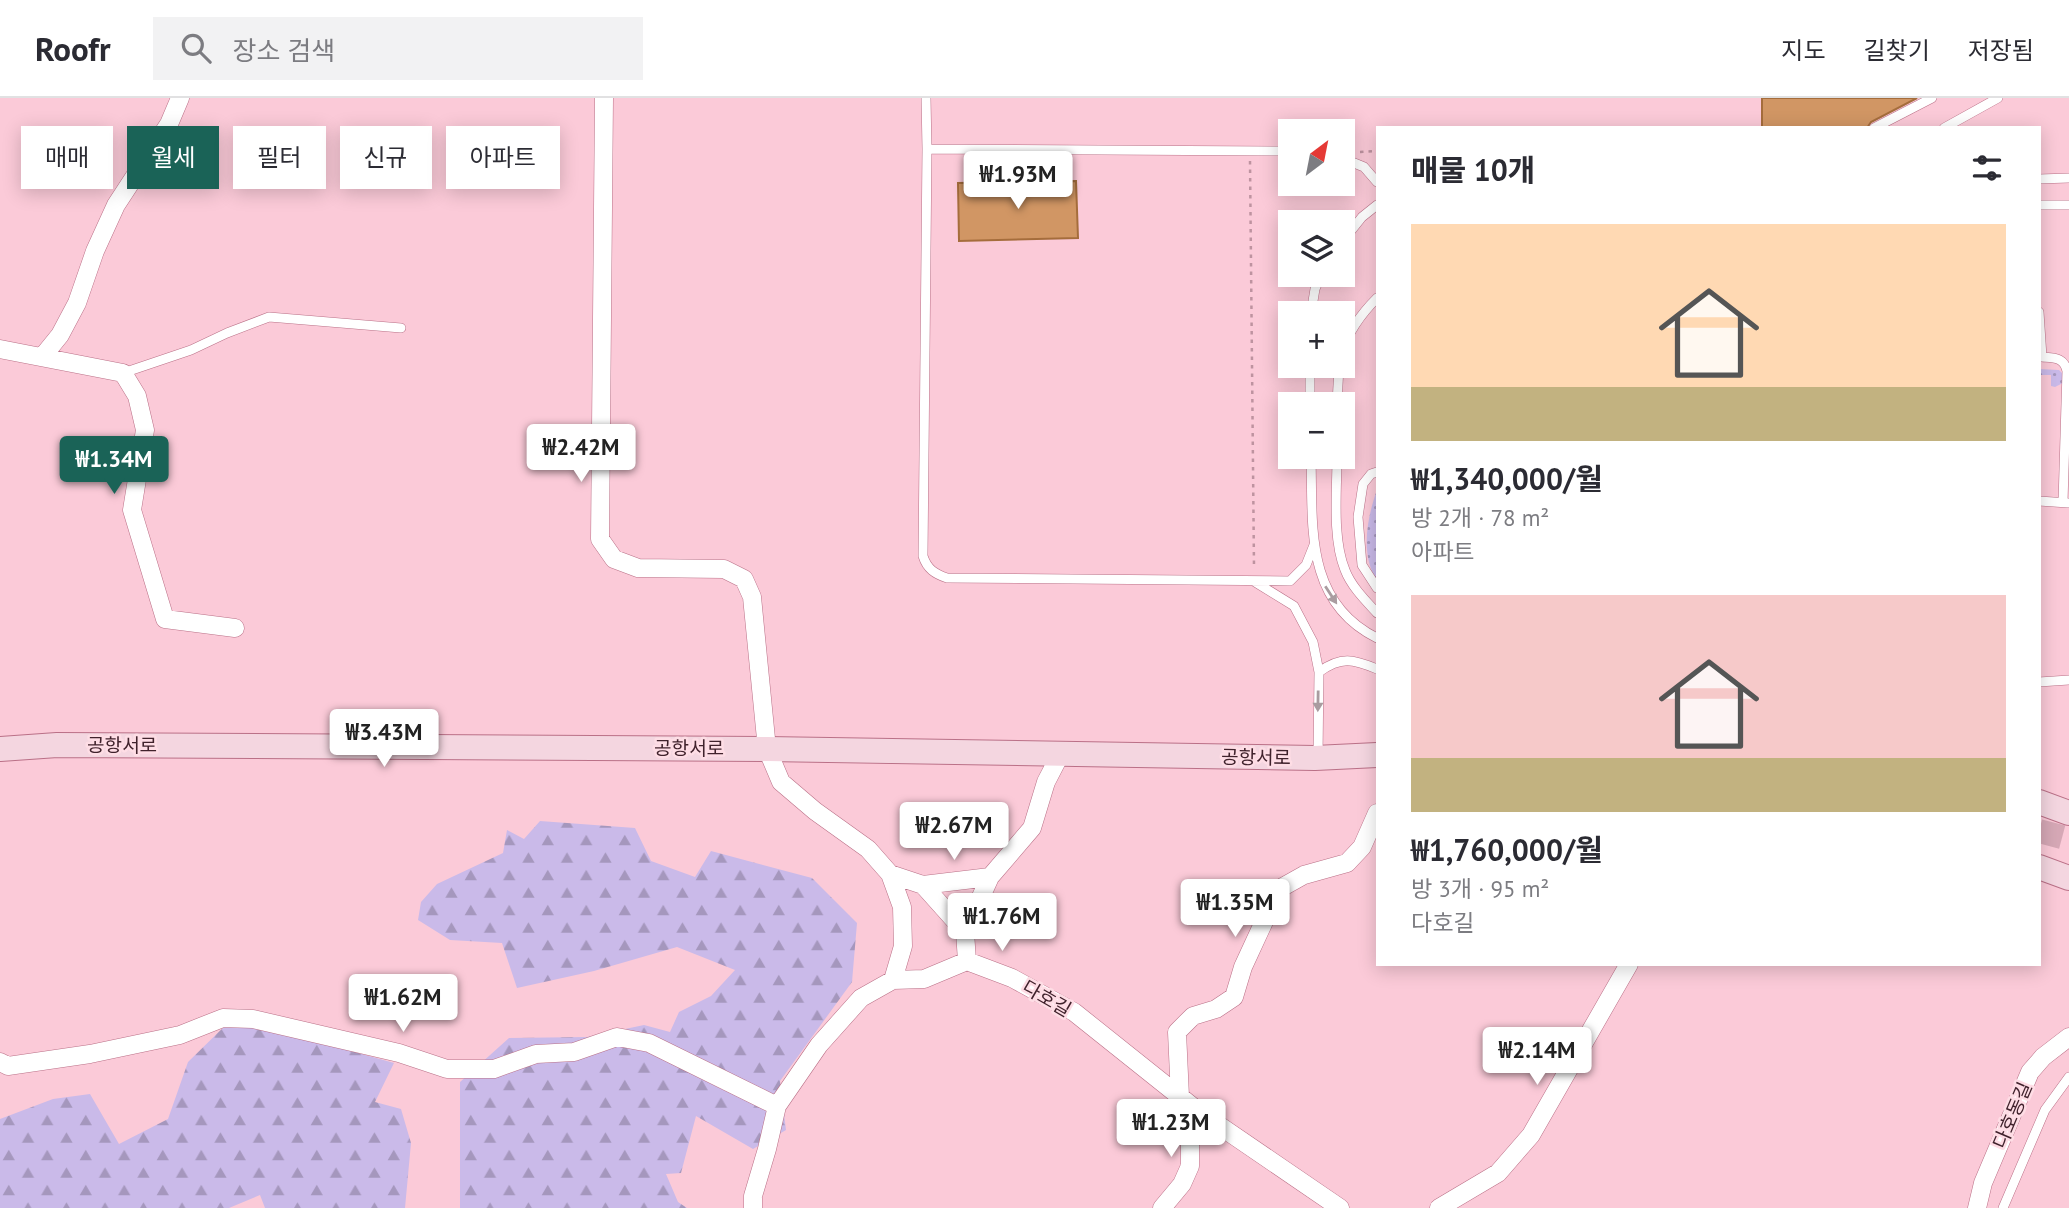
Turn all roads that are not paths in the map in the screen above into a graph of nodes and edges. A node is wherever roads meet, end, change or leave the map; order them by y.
1 (180, 98) edge
2 (604, 98) edge
3 (926, 98) edge
4 (1932, 98) edge
5 (1998, 98) edge
6 (1878, 126) edge
7 (1948, 126) edge
8 (927, 149) junction
9 (1278, 151) edge
10 (1355, 163) edge
11 (2041, 178) edge
12 (2069, 178) edge
13 (1376, 181) edge
14 (2041, 205) edge
15 (2069, 205) edge
16 (1376, 206) edge
17 (1355, 225) edge
18 (1376, 299) edge
19 (1355, 324) edge
20 (401, 328) dead end
21 (2041, 342) edge
22 (0, 349) edge
23 (43, 356) junction
24 (123, 373) junction
25 (1311, 469) edge
26 (1337, 469) edge
27 (1376, 472) edge
28 (2041, 501) edge
29 (2066, 502) edge
30 (1314, 545) junction
31 (1254, 581) junction
32 (1376, 586) edge
33 (1376, 611) edge
34 (235, 628) dead end
35 (1376, 637) edge
36 (1376, 669) edge
37 (1319, 672) junction
38 (2069, 680) edge
39 (2041, 682) edge
40 (0, 749) edge
41 (767, 749) junction
42 (1060, 755) junction
43 (1376, 755) edge
44 (1318, 757) junction
45 (2041, 803) edge
46 (2069, 813) edge
47 (1376, 815) edge
48 (2041, 868) edge
49 (890, 874) junction
50 (990, 877) junction
51 (2069, 878) edge
52 (923, 886) junction
53 (965, 932) junction
54 (967, 961) junction
55 (1628, 966) edge
56 (893, 980) junction
57 (2069, 1037) edge
58 (0, 1062) edge
59 (2069, 1077) edge
60 (1180, 1097) junction
61 (777, 1106) junction
62 (1198, 1111) junction
63 (753, 1208) edge
64 (1162, 1208) edge
65 (1340, 1208) edge
66 (1440, 1208) edge
67 (1978, 1208) edge
68 (2003, 1208) edge

1 - 23 street
2 - 41 street
3 - 8 lane
4 - 6 lane
5 - 7 lane
8 - 9 lane
8 - 31 lane
10 - 13 lane
11 - 12 lane
14 - 15 lane
16 - 17 lane
18 - 19 lane
20 - 24 lane
21 - 29 lane
22 - 23 street
23 - 24 street
24 - 34 street
25 - 30 lane
26 - 33 lane
27 - 32 lane
28 - 29 lane
30 - 31 lane
30 -> 35 lane
31 - 37 lane
36 - 37 lane
37 -> 44 lane
38 - 39 lane
40 - 41 street, 공항서로
41 - 42 street, 공항서로
41 - 49 street
42 - 44 street, 공항서로
42 - 50 street
43 - 44 street, 공항서로
45 - 46 street
47 - 60 street
48 - 51 street
49 - 52 street
49 - 56 street
50 - 52 street
50 - 53 street
52 - 53 street
53 - 54 street
54 - 56 street
54 - 60 street, 다호길
55 - 66 street
56 - 61 street
57 - 67 street, 다호동길
58 - 61 street
59 - 68 lane
60 - 62 street, 다호길
61 - 63 street
62 - 64 street
62 - 65 street, 다호길

